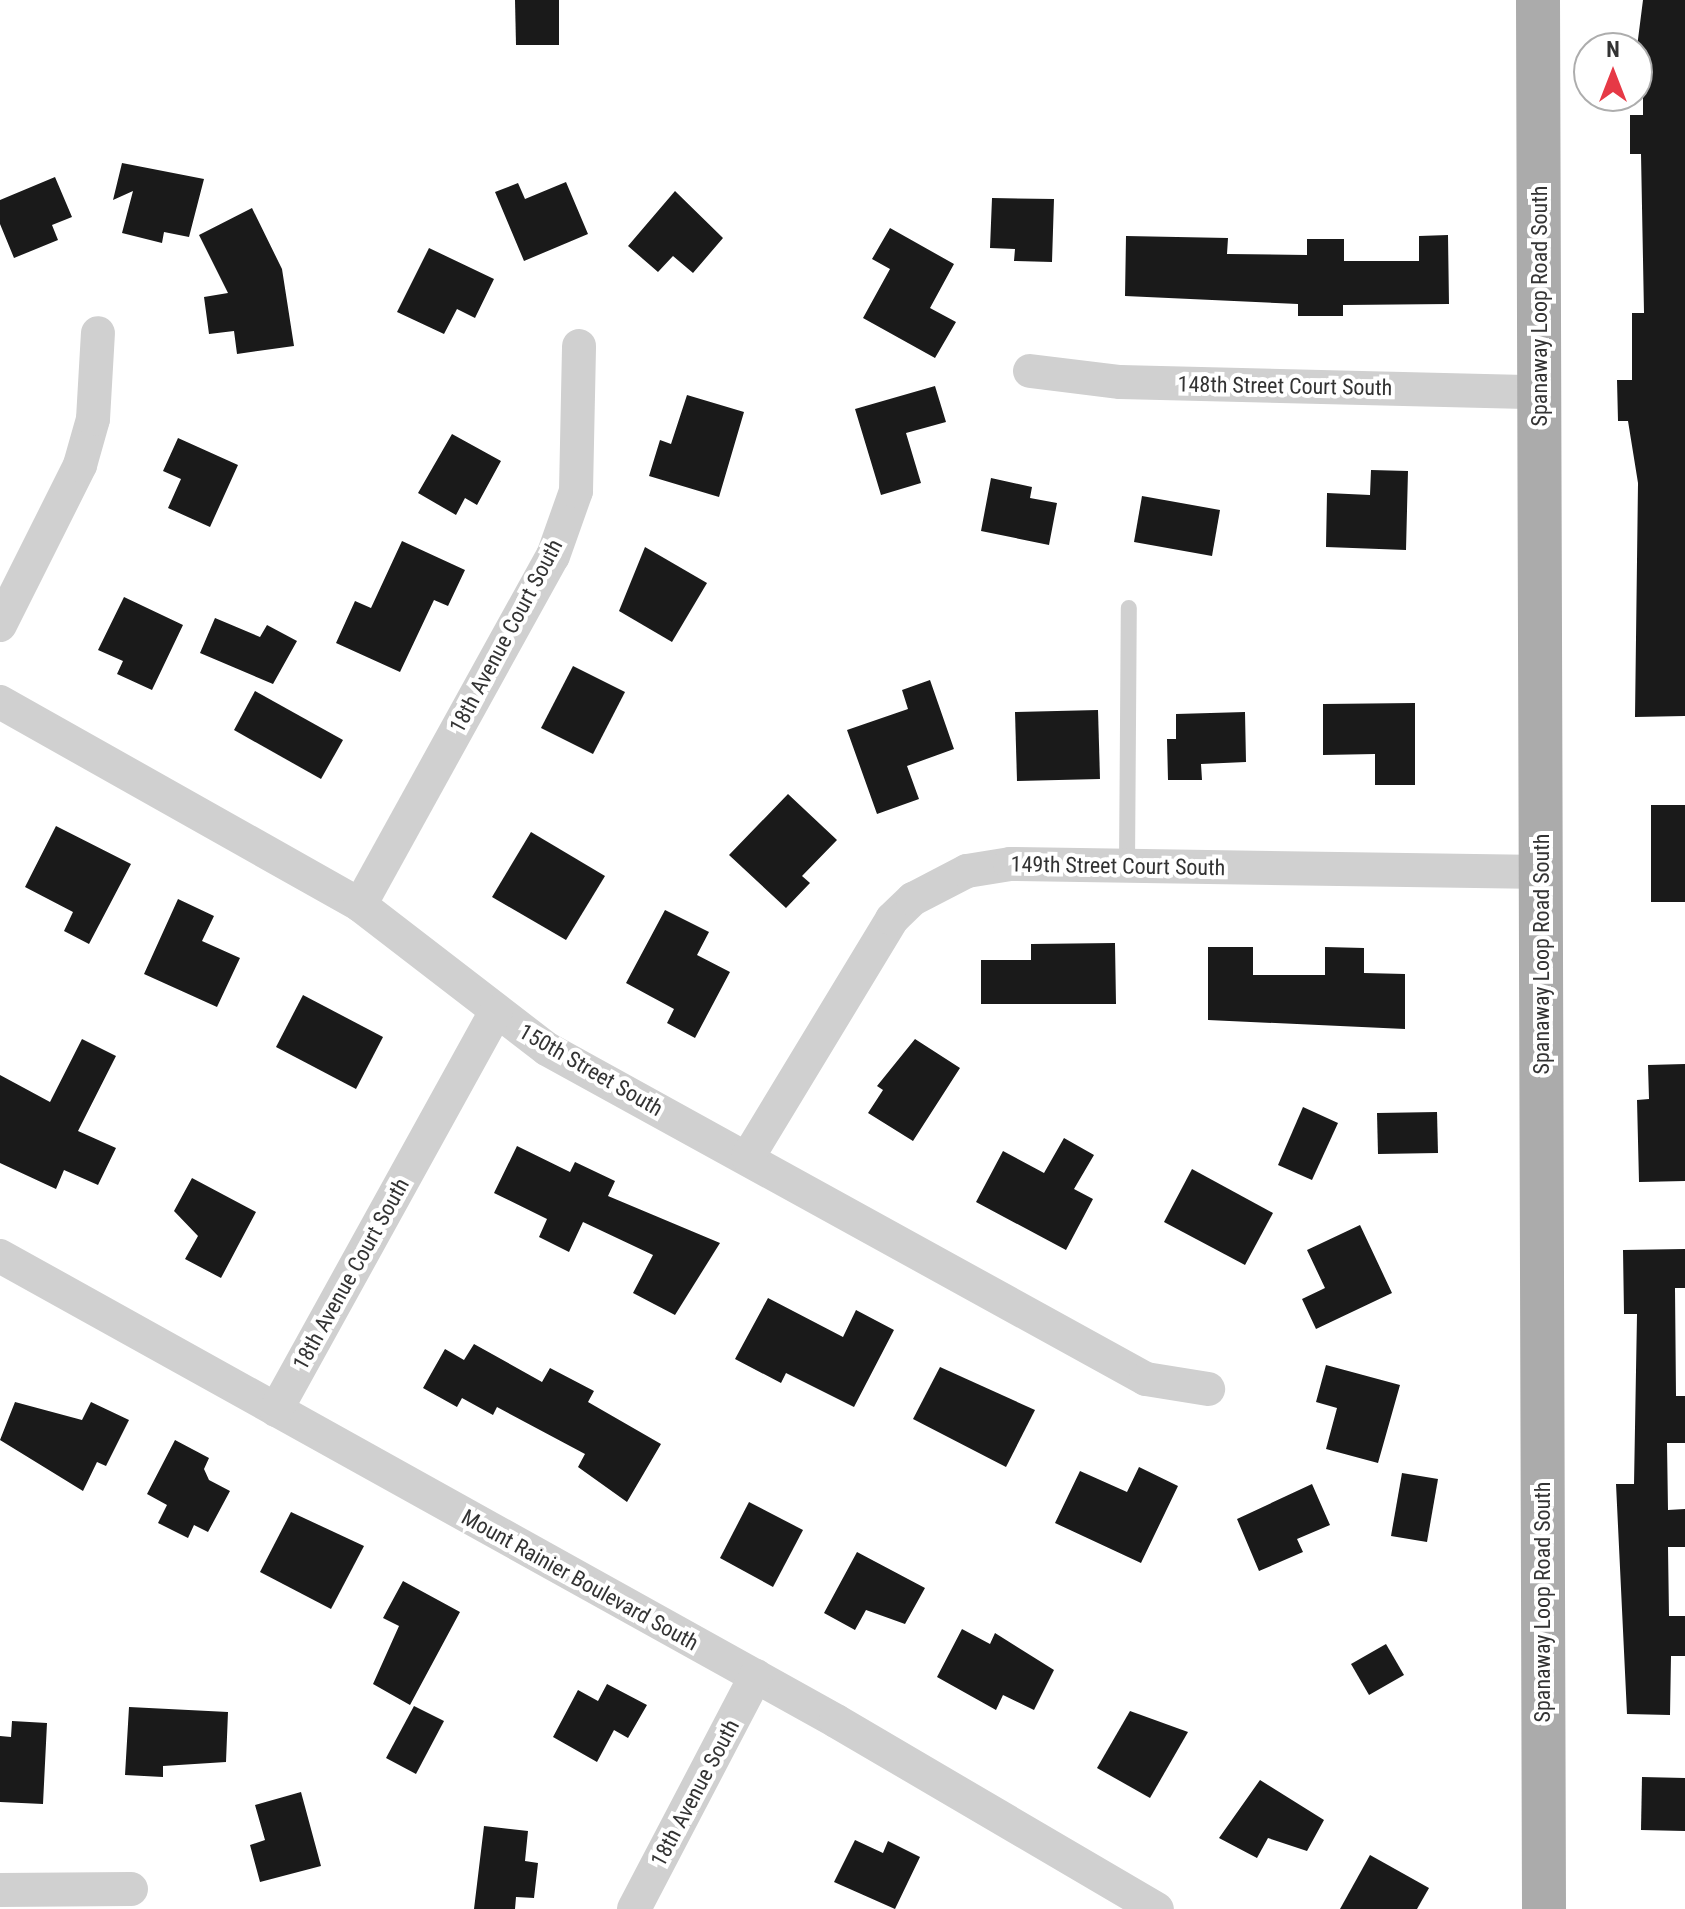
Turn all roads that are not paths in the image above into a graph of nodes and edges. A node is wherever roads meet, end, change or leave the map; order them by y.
1 (1538, 0) edge
2 (98, 333) dead end
3 (579, 346) dead end
4 (1030, 371) dead end
5 (1541, 392) junction
6 (1129, 608) dead end
7 (0, 625) edge
8 (0, 702) edge
9 (1127, 866) junction
10 (1542, 872) junction
11 (360, 905) junction
12 (496, 1012) junction
13 (748, 1157) junction
14 (1, 1259) edge
15 (1208, 1389) dead end
16 (276, 1410) junction
17 (756, 1676) junction
18 (131, 1889) dead end
19 (0, 1890) edge
20 (634, 1909) edge
21 (1157, 1909) edge
22 (1544, 1909) edge

1 - 5 main road, Spanaway Loop Road South
2 - 7 street
3 - 11 street, 18th Avenue Court South
4 - 5 street, 148th Street Court South
5 - 10 main road, Spanaway Loop Road South
6 - 9 lane
8 - 11 street, 150th Street South
9 - 10 street, 149th Street Court South
9 - 13 street, 149th Street Court South
10 - 22 main road, Spanaway Loop Road South
11 - 12 street, 150th Street South
12 - 13 street, 150th Street South
12 - 16 street, 18th Avenue Court South
13 - 15 street, 150th Street South
14 - 16 street, Mount Rainier Boulevard South
16 - 17 street, Mount Rainier Boulevard South
17 - 20 street, 18th Avenue South
17 - 21 street, Mount Rainier Boulevard South
18 - 19 street

